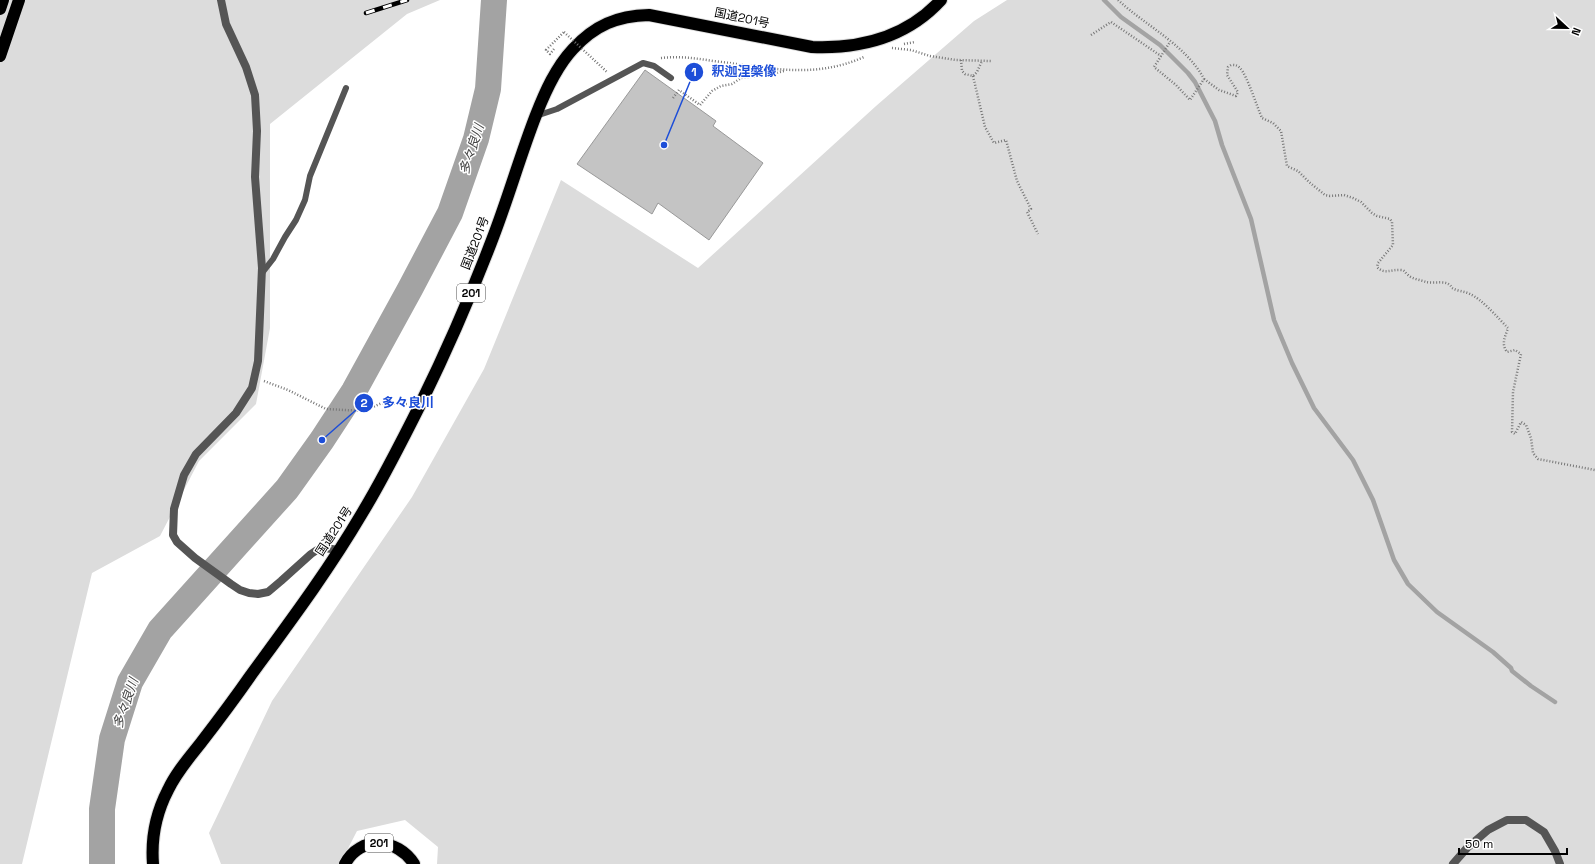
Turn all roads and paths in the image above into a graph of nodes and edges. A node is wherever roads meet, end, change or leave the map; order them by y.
1 (3, 0) edge
2 (19, 0) edge
3 (221, 0) edge
4 (941, 0) edge
5 (1118, 0) edge
6 (0, 9) edge
7 (1092, 35) dead end
8 (1170, 42) junction
9 (558, 46) dead end
10 (0, 56) edge
11 (1161, 56) junction
12 (961, 60) dead end
13 (982, 61) dead end
14 (785, 70) dead end
15 (607, 72) dead end
16 (973, 76) junction
17 (671, 78) dead end
18 (1204, 79) junction
19 (346, 88) dead end
20 (673, 98) dead end
21 (536, 116) junction
22 (1038, 234) dead end
23 (262, 273) junction
24 (254, 378) junction
25 (420, 405) junction
26 (1595, 470) edge
27 (339, 550) junction
28 (153, 864) edge
29 (345, 864) edge
30 (414, 864) edge
31 (1453, 864) edge
32 (1560, 864) edge

1 - 6 highway
2 - 10 highway
3 - 23 street
4 - 21 highway, 国道201号 / 201
5 - 8 path
7 - 11 path
8 - 11 path
8 - 18 path
9 - 15 path, bridge
11 - 18 path
12 - 16 path
13 - 16 path
14 - 20 path
16 - 22 path
17 - 21 lane
18 - 26 path
19 - 23 lane
21 - 25 highway, 国道201号 / 201
23 - 24 street
24 - 25 path
24 - 27 street
25 - 27 highway, 国道201号 / 201
27 - 28 highway, 国道201号 / 201
29 - 30 highway, 201
31 - 32 street

